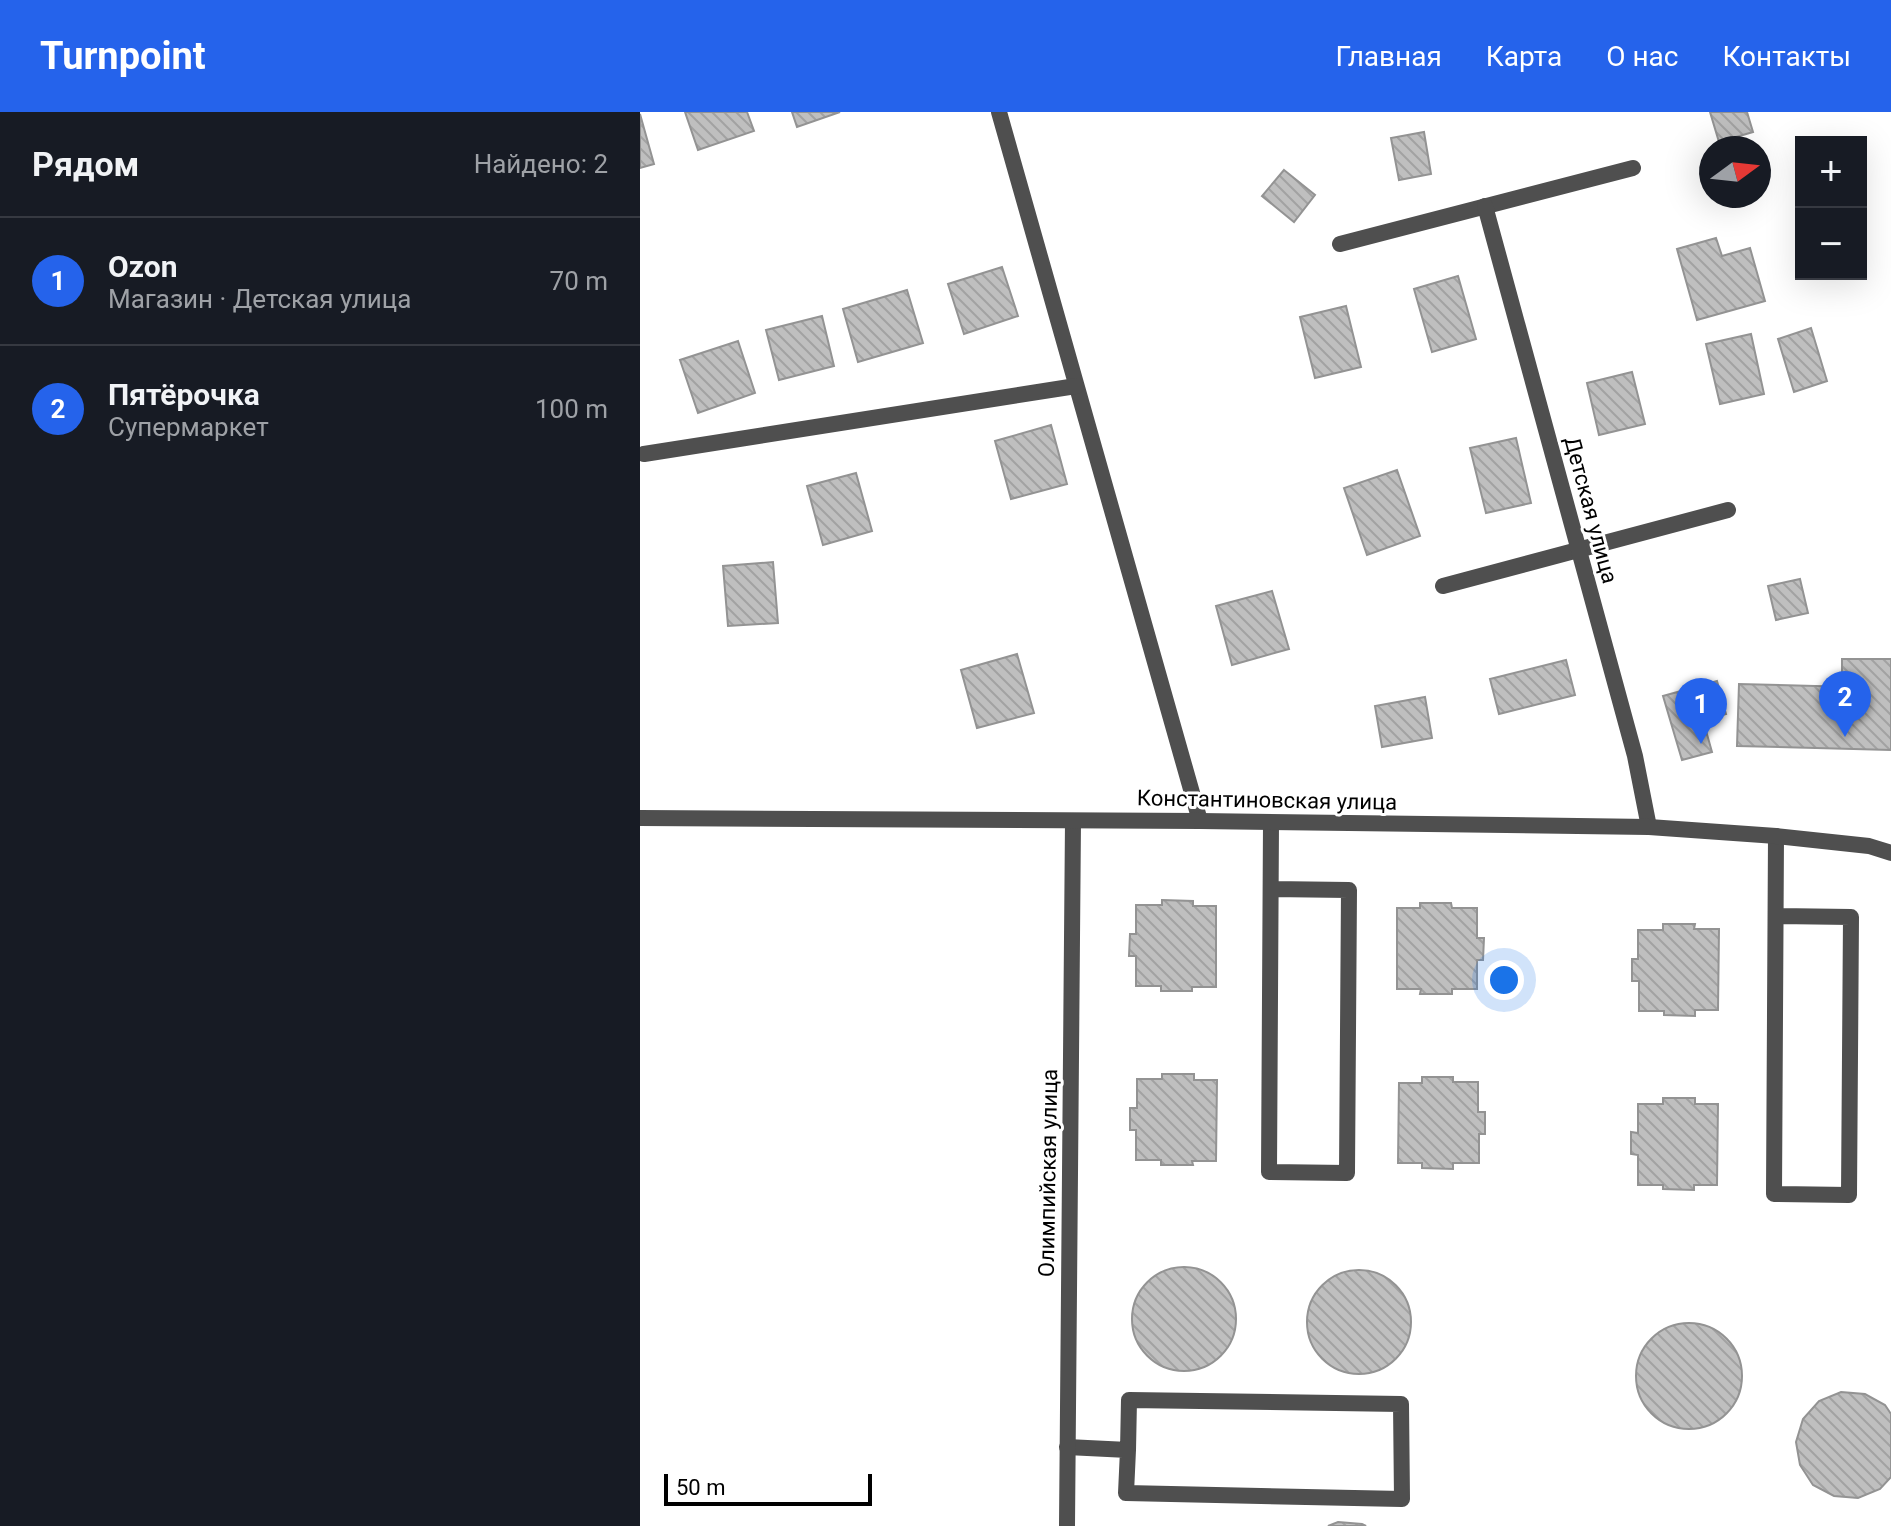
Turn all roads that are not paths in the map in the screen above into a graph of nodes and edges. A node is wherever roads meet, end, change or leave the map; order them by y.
1 (999, 112) edge
2 (1633, 168) dead end
3 (1485, 206) junction
4 (1340, 244) dead end
5 (1076, 386) junction
6 (644, 454) dead end
7 (1728, 510) dead end
8 (1579, 550) junction
9 (1443, 586) dead end
10 (640, 818) edge
11 (1073, 821) junction
12 (1200, 821) junction
13 (1271, 823) junction
14 (1649, 827) junction
15 (1776, 836) junction
16 (1891, 853) edge
17 (1271, 889) junction
18 (1776, 916) junction
19 (1067, 1447) junction
20 (1128, 1450) junction
21 (1067, 1526) edge

1 - 5 street
2 - 3 street
3 - 4 street
3 - 8 street, Детская улица
5 - 6 street
5 - 12 street
7 - 8 street
8 - 9 street
8 - 14 street, Детская улица
10 - 11 street, Константиновская улица
11 - 12 street, Константиновская улица
11 - 19 street, Олимпийская улица
12 - 13 street, Константиновская улица
13 - 14 street, Константиновская улица
13 - 17 street
14 - 15 street, Константиновская улица
15 - 16 street, Константиновская улица
15 - 18 street
17 - 17 street
18 - 18 street
19 - 20 street
19 - 21 street, Олимпийская улица
20 - 20 street

